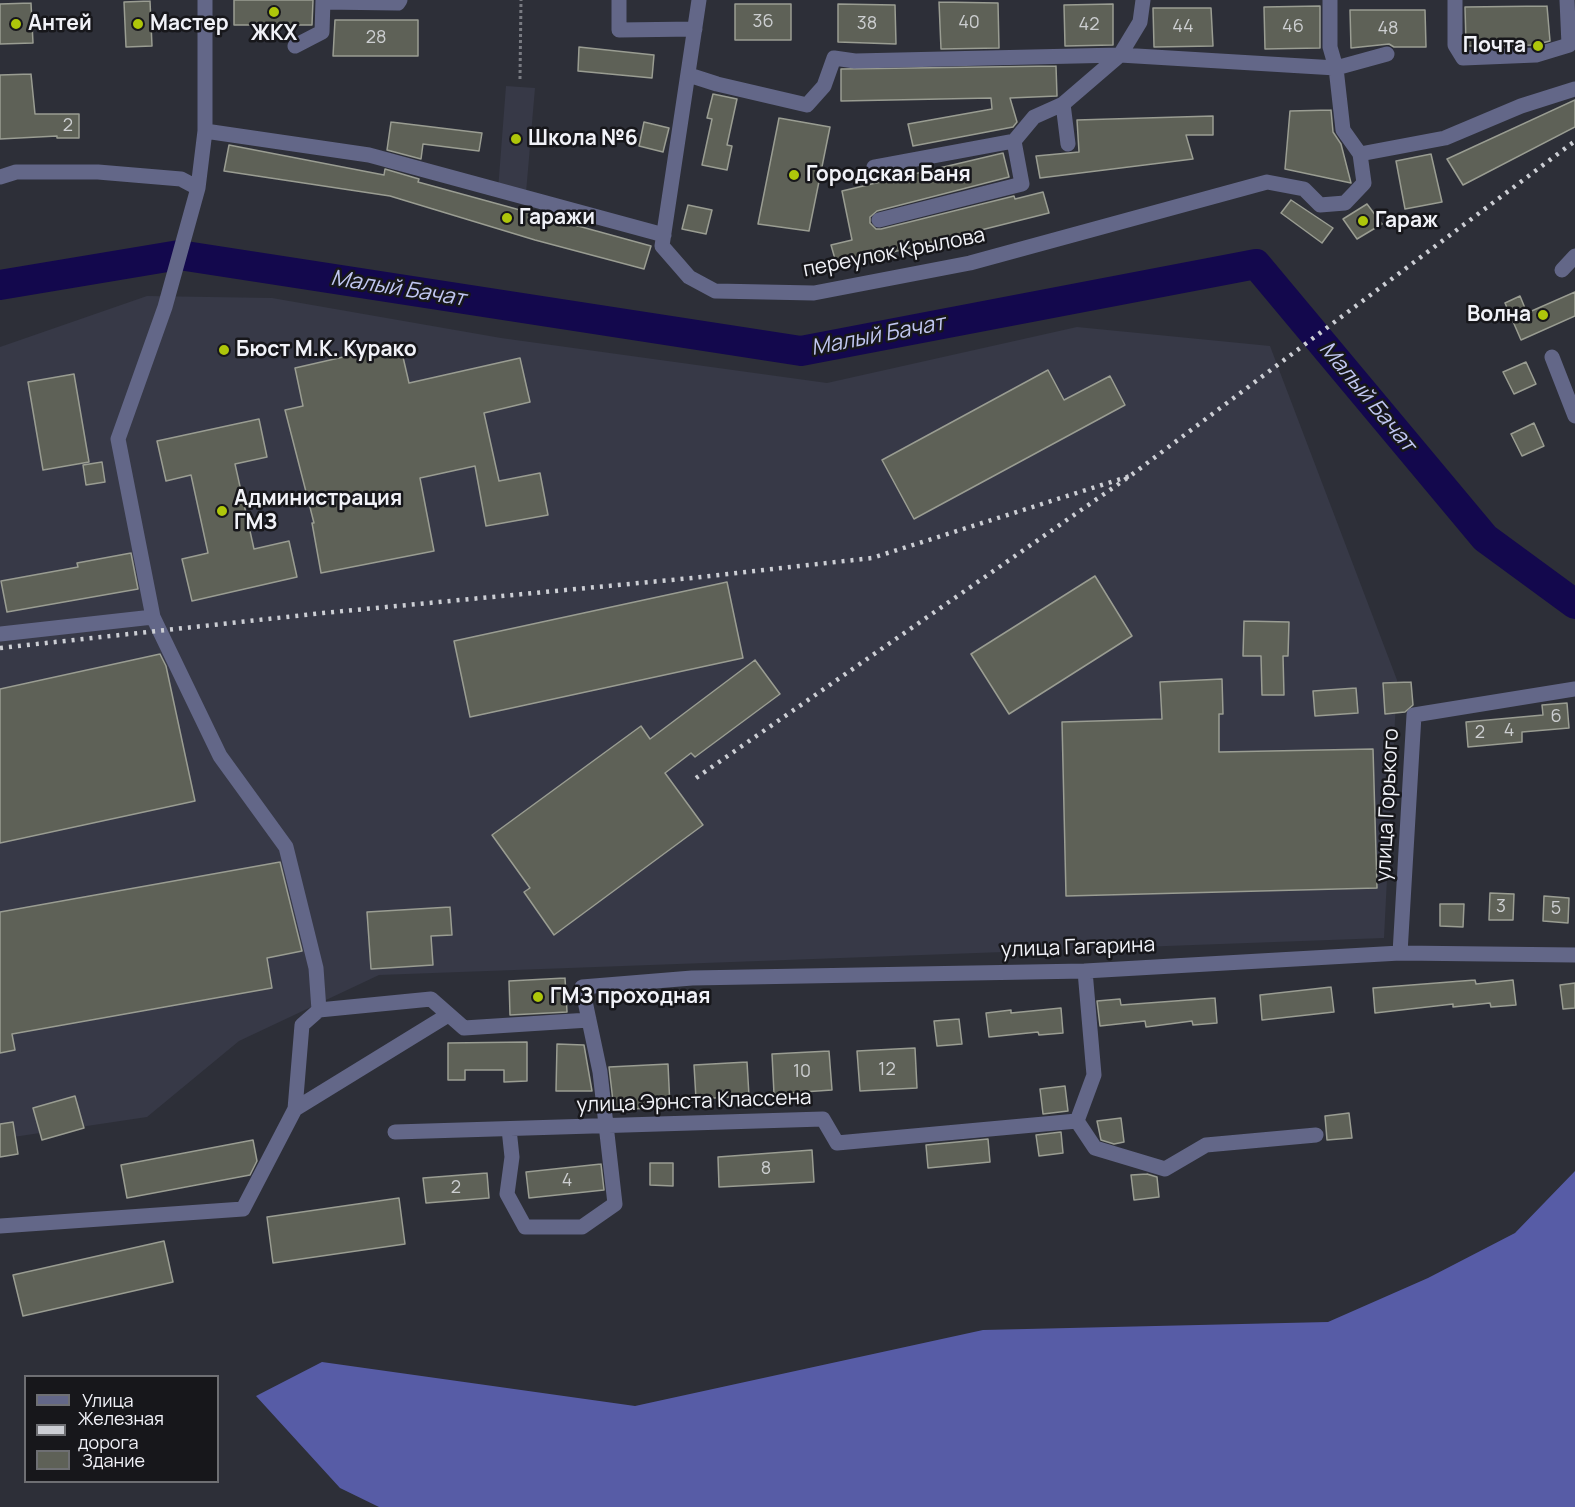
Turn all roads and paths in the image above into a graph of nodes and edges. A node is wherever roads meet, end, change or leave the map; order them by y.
1 (205, 0) edge
2 (400, 0) edge
3 (521, 0) edge
4 (619, 0) edge
5 (699, 0) edge
6 (1143, 0) edge
7 (1330, 0) edge
8 (1455, 0) edge
9 (1567, 0) edge
10 (323, 1) edge
11 (695, 29) junction
12 (295, 46) dead end
13 (1387, 54) dead end
14 (1120, 55) junction
15 (1336, 68) junction
16 (689, 75) junction
17 (520, 80) dead end
18 (1575, 89) edge
19 (1063, 104) junction
20 (205, 131) junction
21 (1014, 141) junction
22 (1068, 144) dead end
23 (1360, 154) junction
24 (874, 167) dead end
25 (0, 177) edge
26 (198, 188) junction
27 (879, 220) dead end
28 (664, 235) junction
29 (1575, 256) edge
30 (1562, 270) dead end
31 (1552, 357) dead end
32 (1575, 416) edge
33 (153, 617) junction
34 (0, 634) edge
35 (1575, 689) edge
36 (1400, 953) junction
37 (1575, 955) edge
38 (1085, 970) junction
39 (320, 1010) junction
40 (448, 1015) junction
41 (589, 1020) junction
42 (295, 1110) junction
43 (1077, 1121) junction
44 (604, 1126) junction
45 (509, 1129) junction
46 (395, 1132) dead end
47 (1316, 1135) dead end
48 (0, 1226) edge

1 - 20 street
2 - 10 street
3 - 17 path
4 - 11 street
5 - 11 street
6 - 14 street
7 - 15 street
8 - 9 street
10 - 12 street
11 - 16 street
13 - 15 street
14 - 15 street
14 - 16 street
14 - 19 street
15 - 23 street
16 - 28 street
18 - 23 street
19 - 21 street
19 - 22 street
20 - 26 street
20 - 28 street
21 - 24 street
21 - 27 street
23 - 28 street, переулок Крылова
25 - 26 street
26 - 33 street
29 - 30 street
31 - 32 street
33 - 34 street
33 - 39 street
35 - 36 street, улица Горького
36 - 37 street, улица Гагарина
36 - 38 street, улица Гагарина
38 - 41 street, улица Гагарина
38 - 43 street
39 - 40 street
39 - 42 street
40 - 41 street
40 - 42 street
41 - 44 street
42 - 48 street
43 - 44 street, улица Эрнста Классена
43 - 47 street
44 - 45 street, улица Эрнста Классена
44 - 45 street
45 - 46 street, улица Эрнста Классена

